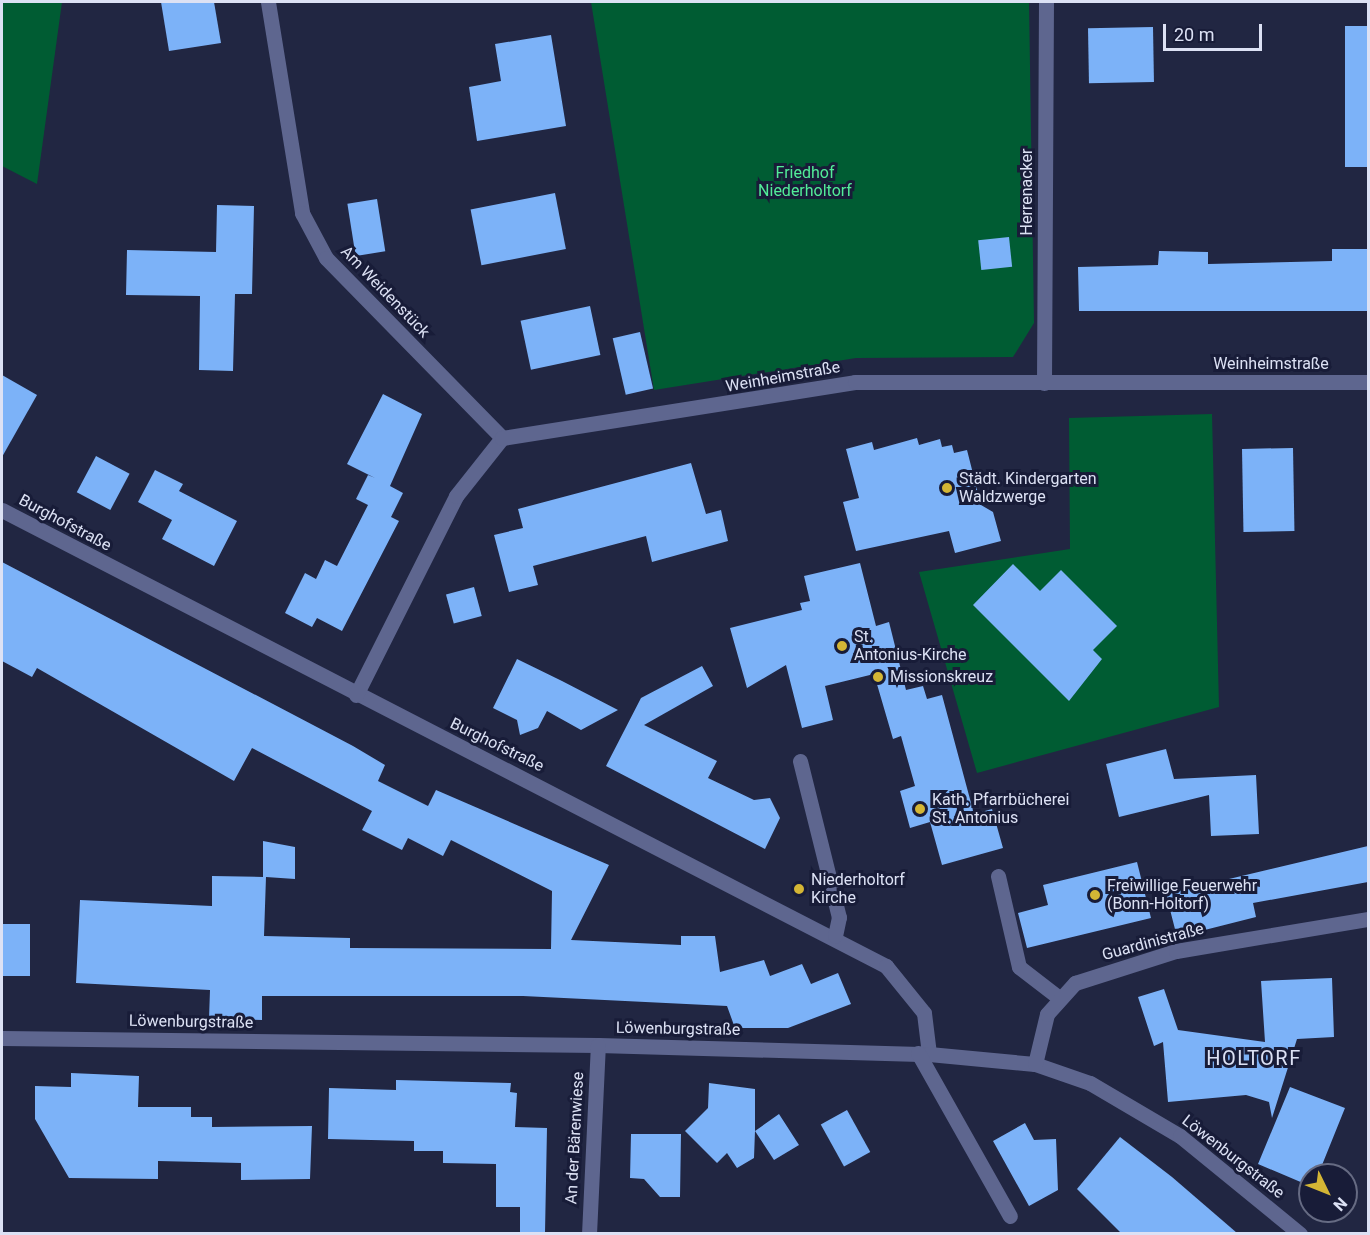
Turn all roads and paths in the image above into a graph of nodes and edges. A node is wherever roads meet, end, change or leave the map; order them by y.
1 (268, 2) edge
2 (1046, 2) edge
3 (1044, 382) junction
4 (1368, 382) edge
5 (502, 438) junction
6 (2, 510) edge
7 (356, 695) junction
8 (800, 761) dead end
9 (998, 876) dead end
10 (1368, 919) edge
11 (835, 936) junction
12 (1058, 997) junction
13 (2, 1038) edge
14 (598, 1045) junction
15 (923, 1054) junction
16 (1035, 1064) junction
17 (1010, 1216) dead end
18 (589, 1233) edge
19 (1300, 1233) edge

1 - 5 street, Am Weidenstück
2 - 3 street, Herrenacker
3 - 4 street, Weinheimstraße
3 - 5 street, Weinheimstraße
5 - 7 street
6 - 7 street, Burghofstraße
7 - 11 street, Burghofstraße
8 - 11 street
9 - 12 street
10 - 12 street, Guardinistraße
11 - 15 street, Burghofstraße
12 - 16 street, Guardinistraße
13 - 14 street, Löwenburgstraße
14 - 15 street, Löwenburgstraße
14 - 18 street, An der Bärenwiese
15 - 16 street, Löwenburgstraße
15 - 17 street
16 - 19 street, Löwenburgstraße

